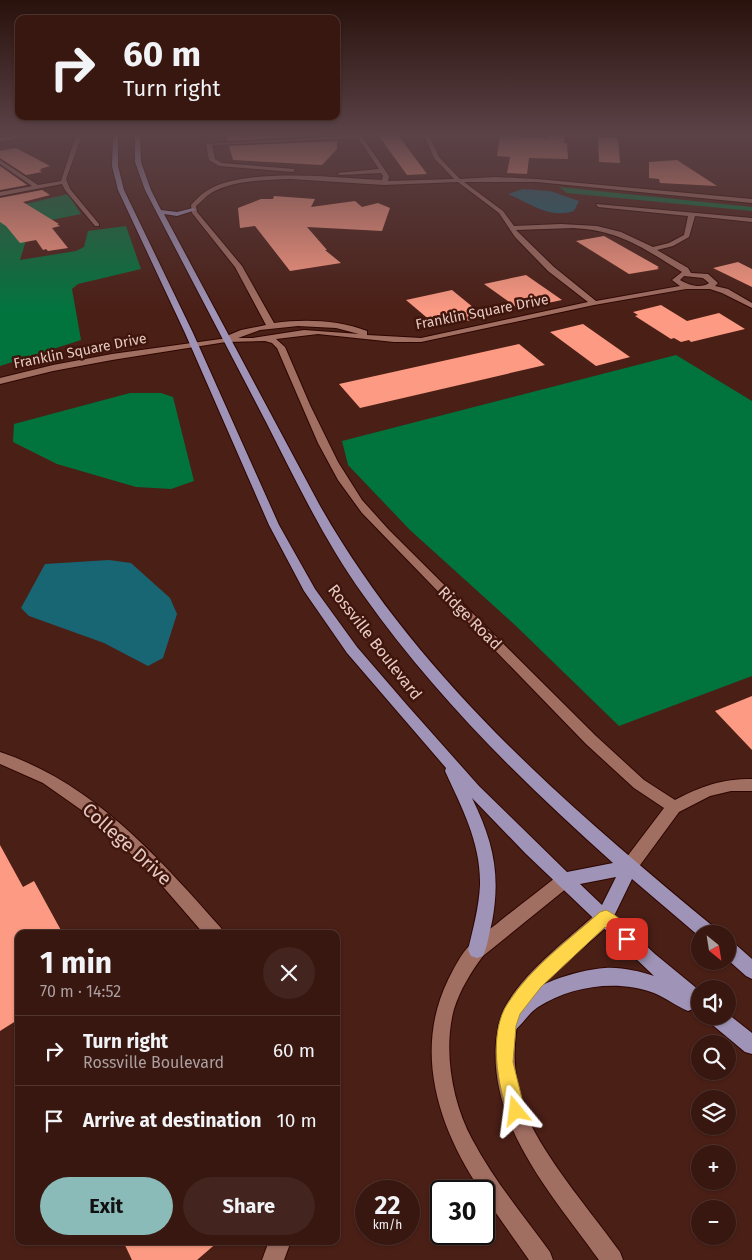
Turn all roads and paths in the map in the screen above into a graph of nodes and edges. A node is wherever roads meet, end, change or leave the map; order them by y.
1 (72, 194) edge
2 (123, 194) edge
3 (151, 194) edge
4 (205, 194) edge
5 (477, 194) edge
6 (674, 194) edge
7 (752, 201) edge
8 (598, 205) dead end
9 (159, 211) junction
10 (195, 213) junction
11 (692, 214) junction
12 (752, 220) edge
13 (97, 225) dead end
14 (166, 225) junction
15 (512, 228) junction
16 (650, 250) junction
17 (688, 274) junction
18 (676, 280) junction
19 (686, 287) junction
20 (711, 287) junction
21 (597, 302) junction
22 (752, 306) edge
23 (273, 327) junction
24 (369, 336) junction
25 (265, 338) junction
26 (226, 340) junction
27 (193, 345) junction
28 (0, 381) edge
29 (0, 758) edge
30 (446, 759) junction
31 (752, 785) edge
32 (674, 807) junction
33 (629, 867) junction
34 (566, 879) junction
35 (606, 917) junction
36 (698, 925) edge
37 (211, 930) edge
38 (477, 950) junction
39 (736, 956) edge
40 (752, 970) edge
41 (691, 995) edge
42 (691, 1003) edge
43 (726, 1025) edge
44 (507, 1026) junction
45 (752, 1045) edge
46 (279, 1245) edge
47 (273, 1260) edge
48 (542, 1260) edge
49 (612, 1260) edge

1 - 13 street
2 - 27 main road, Rossville Boulevard
3 - 9 main road, Rossville Boulevard
4 - 10 street
5 - 15 street
6 - 7 street
8 - 11 street
9 - 10 main road
9 - 14 main road, Rossville Boulevard
10 - 14 main road
10 - 23 street
11 - 12 street
11 - 16 street
14 - 26 main road, Rossville Boulevard
15 - 16 street
15 - 21 street
16 - 17 street
17 - 18 street, Franklin Square Drive
17 - 20 street
18 - 19 street
18 - 21 street, Franklin Square Drive
19 - 20 street, Franklin Square Drive
19 - 21 street, Franklin Square Drive
20 - 22 street
21 - 24 street, Franklin Square Drive
23 - 24 street, Franklin Square Drive
23 - 26 street, Franklin Square Drive
24 - 25 street, Franklin Square Drive
25 - 26 street, Franklin Square Drive
25 - 32 street, Ridge Road
26 - 27 street, Franklin Square Drive
26 - 33 main road, Rossville Boulevard
27 - 28 street, Franklin Square Drive
27 - 30 main road, Rossville Boulevard
29 - 37 street, College Drive
30 - 34 main road, Rossville Boulevard
30 - 38 main road
31 - 32 street
32 - 33 street
33 - 34 main road
33 - 35 main road
33 - 36 main road, Rossville Boulevard
34 - 35 main road, Rossville Boulevard
34 - 38 street
35 - 41 main road, Rossville Boulevard
35 - 44 street
38 - 48 street
39 - 40 main road
42 - 44 main road
43 - 45 main road
44 - 49 street
46 - 47 street

